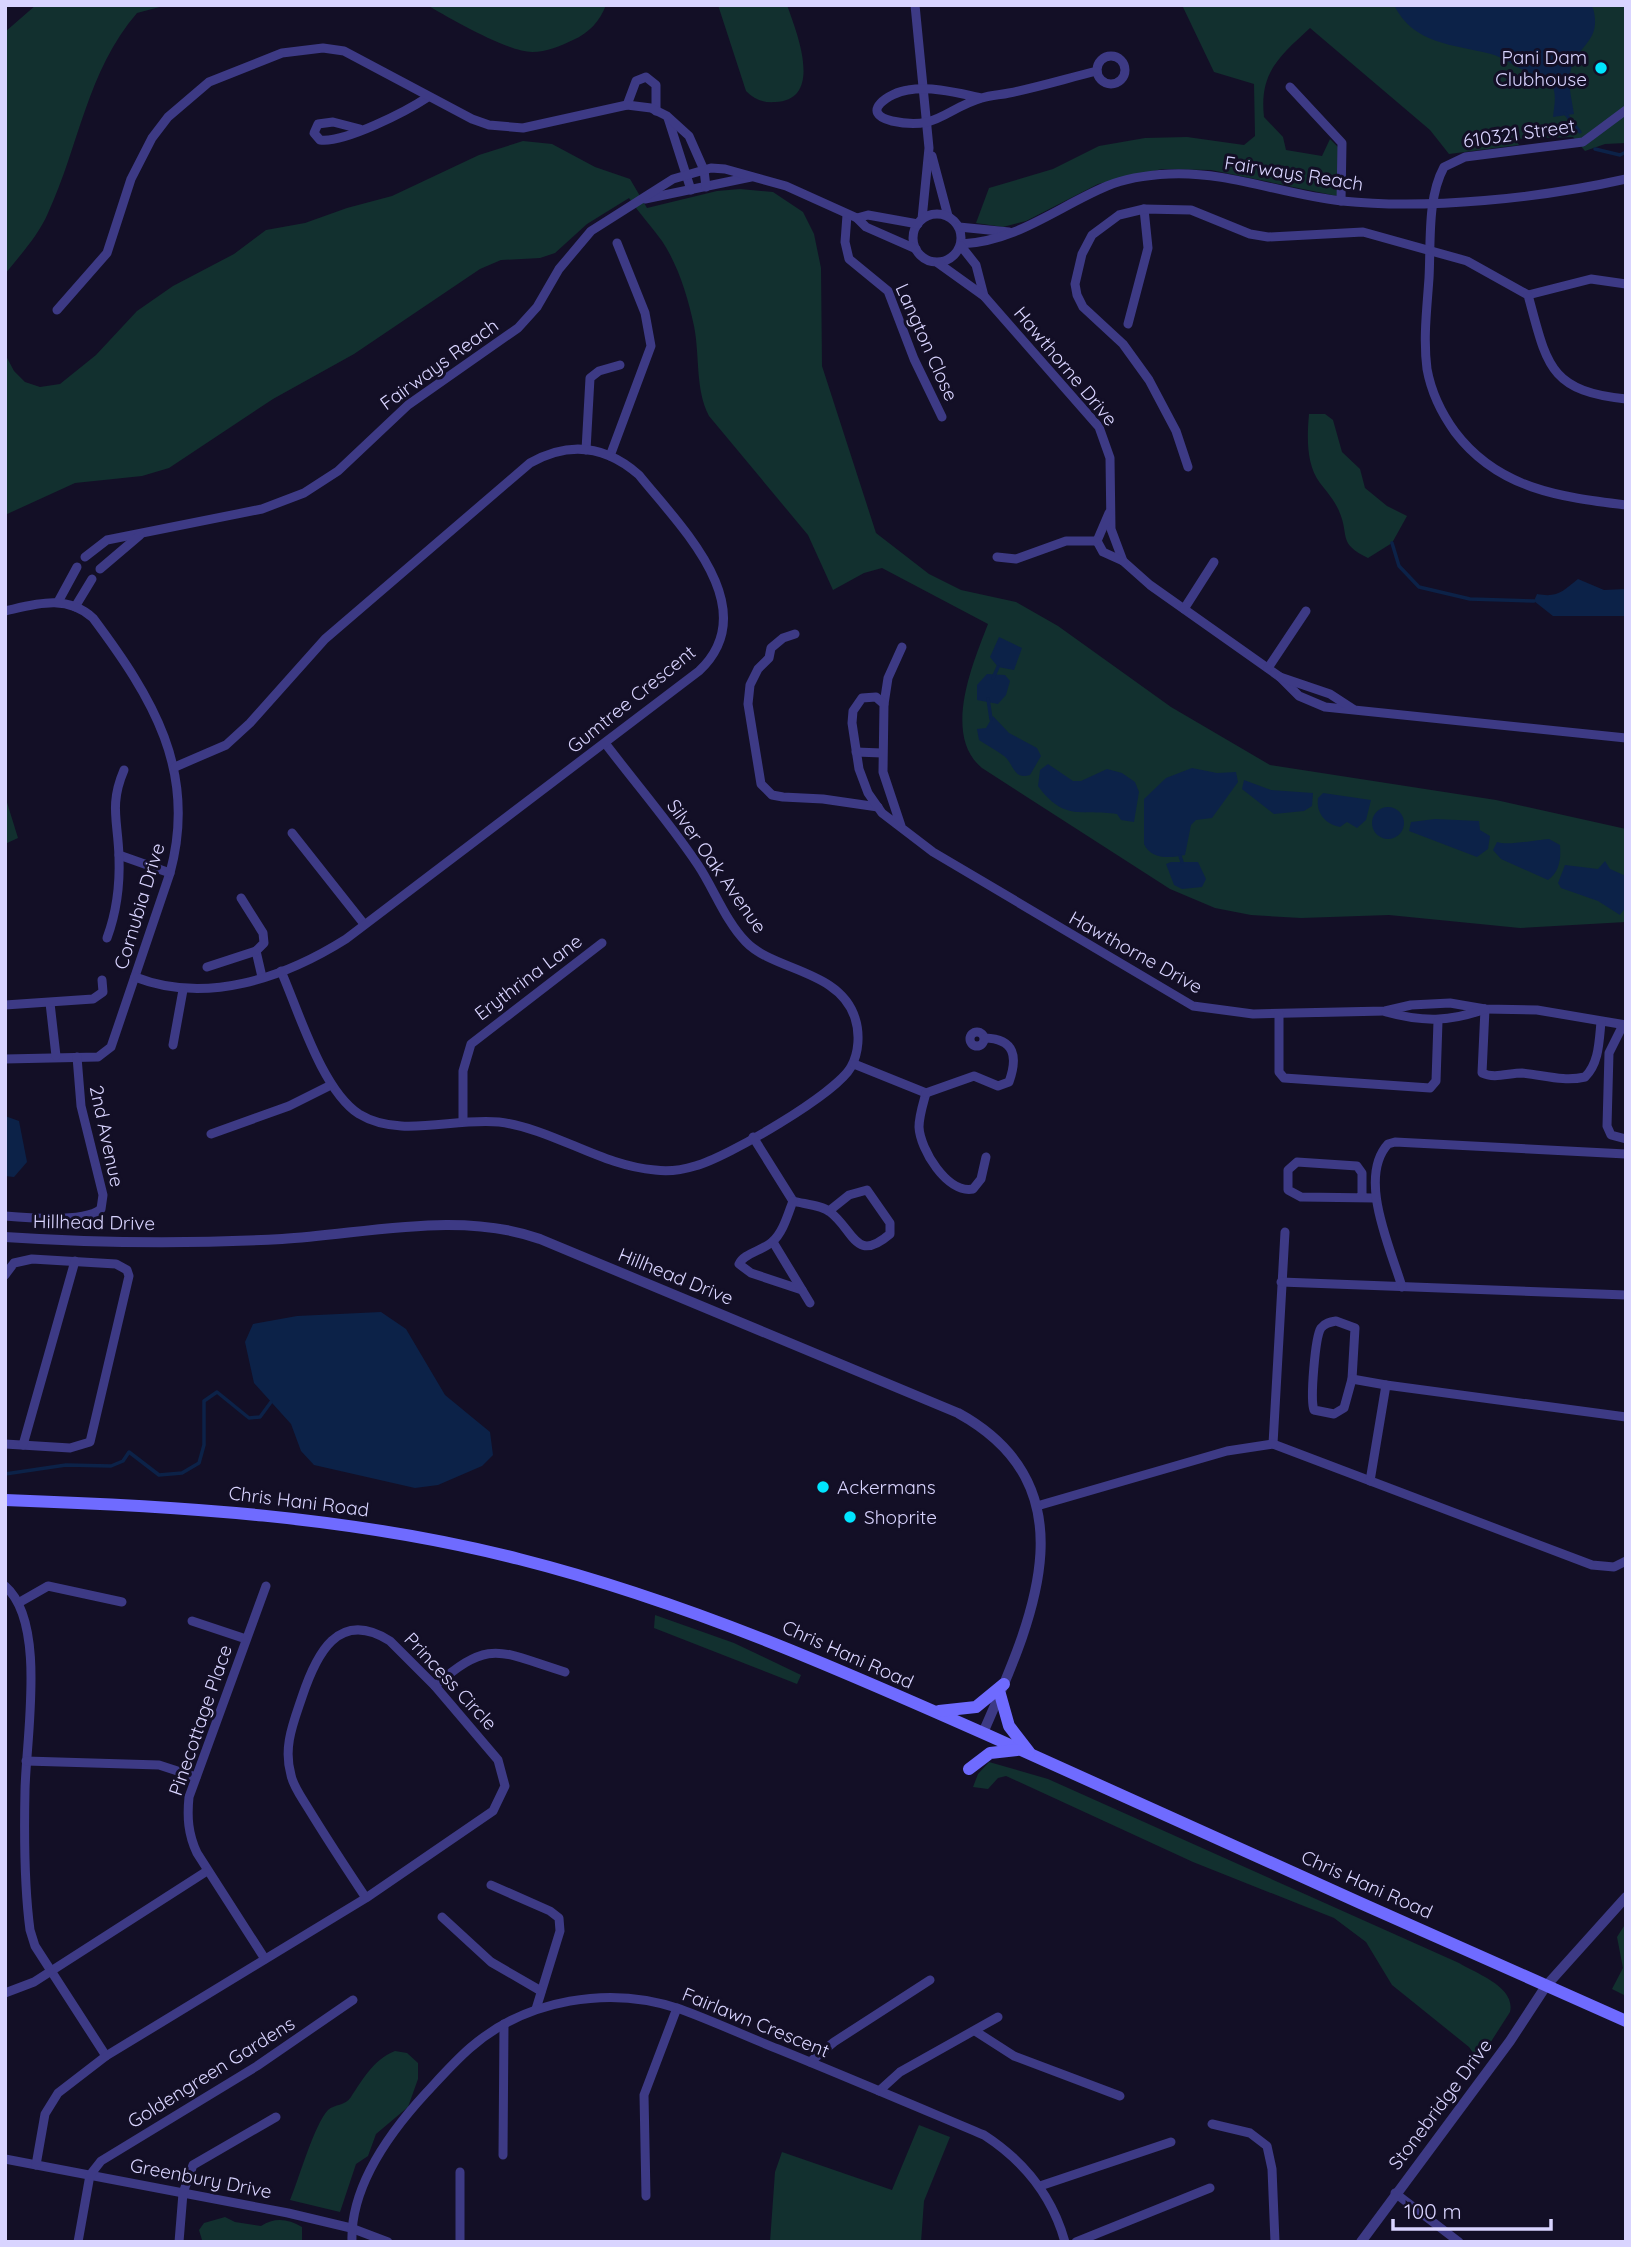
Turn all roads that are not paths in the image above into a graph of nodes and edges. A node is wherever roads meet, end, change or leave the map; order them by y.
1 (915, 5) edge
2 (1097, 71) dead end
3 (1290, 87) dead end
4 (925, 89) junction
5 (428, 97) junction
6 (982, 98) junction
7 (627, 105) junction
8 (1626, 110) edge
9 (656, 111) junction
10 (667, 116) junction
11 (928, 124) junction
12 (360, 130) dead end
13 (929, 148) junction
14 (704, 170) junction
15 (685, 174) junction
16 (752, 177) junction
17 (1626, 179) edge
18 (706, 187) junction
19 (691, 190) junction
20 (645, 199) junction
21 (1341, 201) junction
22 (1434, 201) junction
23 (1144, 208) junction
24 (852, 216) junction
25 (948, 216) junction
26 (920, 221) junction
27 (959, 227) junction
28 (1009, 232) junction
29 (617, 243) dead end
30 (961, 245) junction
31 (916, 249) junction
32 (1431, 253) junction
33 (938, 263) junction
34 (1626, 284) edge
35 (984, 296) junction
36 (1528, 296) junction
37 (57, 310) dead end
38 (1128, 324) dead end
39 (620, 365) dead end
40 (1626, 399) edge
41 (942, 417) dead end
42 (586, 450) junction
43 (610, 456) junction
44 (1188, 467) dead end
45 (1626, 505) edge
46 (1109, 513) junction
47 (141, 534) junction
48 (1097, 541) junction
49 (85, 557) dead end
50 (997, 558) dead end
51 (1123, 561) junction
52 (1214, 562) dead end
53 (77, 567) dead end
54 (100, 569) dead end
55 (92, 579) dead end
56 (58, 602) junction
57 (75, 607) junction
58 (1184, 609) junction
59 (5, 611) edge
60 (1306, 611) dead end
61 (795, 634) dead end
62 (902, 647) dead end
63 (1268, 668) junction
64 (1280, 677) junction
65 (1305, 683) junction
66 (1330, 694) junction
67 (1299, 696) junction
68 (884, 705) junction
69 (1325, 707) junction
70 (1355, 710) junction
71 (1626, 738) edge
72 (605, 743) junction
73 (856, 752) junction
74 (881, 753) junction
75 (175, 767) junction
76 (124, 770) dead end
77 (878, 807) junction
78 (901, 826) junction
79 (292, 833) dead end
80 (119, 855) junction
81 (170, 873) junction
82 (240, 898) dead end
83 (365, 924) junction
84 (107, 938) dead end
85 (602, 943) dead end
86 (256, 951) junction
87 (207, 967) dead end
88 (281, 971) junction
89 (135, 977) junction
90 (262, 977) junction
91 (102, 980) dead end
92 (183, 990) junction
93 (50, 1003) junction
94 (1450, 1003) junction
95 (1427, 1004) junction
96 (5, 1005) edge
97 (1485, 1009) junction
98 (1385, 1012) junction
99 (1279, 1014) junction
100 (1451, 1020) junction
101 (1433, 1021) junction
102 (1601, 1022) junction
103 (1624, 1025) edge
104 (985, 1038) dead end
105 (173, 1045) dead end
106 (56, 1056) junction
107 (77, 1057) junction
108 (5, 1059) edge
109 (854, 1064) junction
110 (331, 1085) junction
111 (926, 1093) junction
112 (463, 1121) junction
113 (211, 1134) dead end
114 (753, 1137) junction
115 (1626, 1139) edge
116 (1626, 1154) edge
117 (986, 1157) dead end
118 (1363, 1198) junction
119 (1375, 1198) junction
120 (793, 1201) junction
121 (829, 1211) junction
122 (5, 1216) edge
123 (1285, 1232) dead end
124 (5, 1237) edge
125 (773, 1242) junction
126 (75, 1261) junction
127 (5, 1275) edge
128 (1281, 1282) junction
129 (1402, 1287) junction
130 (802, 1290) junction
131 (1626, 1295) edge
132 (810, 1303) dead end
133 (1352, 1378) junction
134 (1386, 1385) junction
135 (1626, 1417) edge
136 (5, 1444) edge
137 (1273, 1444) junction
138 (23, 1445) junction
139 (1370, 1481) junction
140 (5, 1500) edge
141 (1037, 1506) junction
142 (1626, 1561) edge
143 (5, 1586) edge
144 (267, 1586) dead end
145 (20, 1602) junction
146 (122, 1602) dead end
147 (192, 1621) dead end
148 (246, 1639) junction
149 (565, 1672) dead end
150 (435, 1686) junction
151 (1002, 1689) junction
152 (928, 1710) junction
153 (983, 1733) junction
154 (1027, 1753) junction
155 (26, 1761) junction
156 (969, 1769) dead end
157 (196, 1777) junction
158 (207, 1871) junction
159 (491, 1885) dead end
160 (366, 1898) junction
161 (1626, 1898) edge
162 (442, 1917) dead end
163 (265, 1959) junction
164 (50, 1970) junction
165 (930, 1980) dead end
166 (1546, 1986) junction
167 (541, 1991) junction
168 (5, 1993) edge
169 (353, 2000) dead end
170 (677, 2008) junction
171 (536, 2009) junction
172 (998, 2017) dead end
173 (1626, 2021) edge
174 (503, 2024) junction
175 (975, 2031) junction
176 (106, 2056) junction
177 (810, 2062) junction
178 (879, 2091) junction
179 (1120, 2096) dead end
180 (276, 2117) dead end
181 (1212, 2124) dead end
182 (1171, 2142) dead end
183 (503, 2155) dead end
184 (5, 2160) edge
185 (36, 2165) junction
186 (460, 2172) dead end
187 (90, 2175) junction
188 (1040, 2186) junction
189 (1210, 2188) dead end
190 (183, 2193) junction
191 (1395, 2193) junction
192 (646, 2196) dead end
193 (351, 2228) junction
194 (78, 2242) edge
195 (179, 2242) edge
196 (352, 2242) edge
197 (388, 2242) edge
198 (460, 2242) edge
199 (1065, 2242) edge
200 (1076, 2242) edge
201 (1275, 2242) edge
202 (1361, 2242) edge
203 (1459, 2242) edge

1 - 4 street
2 - 6 street
3 - 21 street
4 - 6 street
4 - 11 street
4 - 11 street
5 - 7 street
5 - 12 street
5 - 37 street
6 - 11 street
7 - 9 street
7 - 9 street
8 - 22 street, 610321 Street
9 - 10 street
10 - 14 street
10 - 15 street
11 - 13 street
13 - 25 street
13 - 26 street
14 - 15 street, Fairways Reach
14 - 16 street, Fairways Reach
14 - 18 street
15 - 19 street
15 - 20 street, Fairways Reach
16 - 18 street, Fairways Reach
16 - 24 street, Fairways Reach
17 - 22 street, Fairways Reach
18 - 19 street, Fairways Reach
19 - 20 street, Fairways Reach
20 - 47 street, Fairways Reach
21 - 22 street, Fairways Reach
21 - 28 street, Fairways Reach
22 - 32 street, 610321 Street
23 - 32 street
23 - 38 street
23 - 44 street
24 - 26 street, Fairways Reach
24 - 31 street, Fairways Reach
24 - 41 street, Langton Close
25 - 26 street
25 - 27 street
26 - 31 street
27 - 28 street, Fairways Reach
27 - 30 street
28 - 30 street, Fairways Reach
29 - 43 street
30 - 33 street
30 - 35 street, Hawthorne Drive
31 - 33 street
32 - 36 street
32 - 45 street, 610321 Street
33 - 35 street, Hawthorne Drive
34 - 36 street
35 - 46 street, Hawthorne Drive
36 - 40 street
39 - 42 street
42 - 43 street, Gumtree Crescent
42 - 75 street, Gumtree Crescent
43 - 72 street, Gumtree Crescent
46 - 48 street
46 - 51 street, Hawthorne Drive
47 - 49 street, Fairways Reach
47 - 54 street, Fairways Reach
48 - 50 street
48 - 51 street
51 - 58 street, Hawthorne Drive
52 - 58 street
53 - 56 street
55 - 57 street
56 - 57 street, Cornubia Drive
56 - 59 street, Cornubia Drive
57 - 75 street, Cornubia Drive
58 - 63 street, Hawthorne Drive
60 - 63 street
61 - 77 street
62 - 68 street
63 - 64 street, Hawthorne Drive
64 - 65 street, Hawthorne Drive
64 - 67 street, Hawthorne Drive
65 - 66 street, Hawthorne Drive
65 - 67 street
66 - 69 street
66 - 70 street, Hawthorne Drive
67 - 69 street, Hawthorne Drive
68 - 73 street, Hawthorne Drive
68 - 74 street
69 - 70 street, Hawthorne Drive
70 - 71 street, Hawthorne Drive
72 - 83 street, Gumtree Crescent
72 - 109 street, Silver Oak Avenue
73 - 74 street
73 - 77 street, Hawthorne Drive
74 - 78 street
75 - 81 street, Cornubia Drive
76 - 80 street
77 - 78 street, Hawthorne Drive
78 - 99 street, Hawthorne Drive
79 - 83 street
80 - 81 street
80 - 84 street
81 - 89 street, Cornubia Drive
82 - 86 street
83 - 88 street, Gumtree Crescent
85 - 112 street, Erythrina Lane
86 - 87 street
86 - 90 street
88 - 90 street, Gumtree Crescent
88 - 110 street
89 - 92 street, Gumtree Crescent
89 - 107 street, Cornubia Drive
90 - 92 street, Gumtree Crescent
91 - 93 street
92 - 105 street
93 - 96 street
93 - 106 street
94 - 95 street, Hawthorne Drive
94 - 97 street, Hawthorne Drive
94 - 100 street
95 - 98 street, Hawthorne Drive
95 - 101 street
97 - 100 street, Hawthorne Drive
97 - 102 street, Hawthorne Drive
97 - 102 street
98 - 99 street, Hawthorne Drive
98 - 101 street, Hawthorne Drive
99 - 101 street
100 - 101 street, Hawthorne Drive
102 - 103 street, Hawthorne Drive
103 - 115 street
104 - 111 street
106 - 107 street
106 - 108 street
107 - 122 street, 2nd Avenue
109 - 111 street
109 - 114 street
110 - 112 street
110 - 113 street
111 - 117 street
112 - 114 street
114 - 120 street
116 - 119 street
118 - 118 street
118 - 119 street
119 - 129 street
120 - 121 street
120 - 125 street
121 - 121 street
123 - 128 street
124 - 141 street, Hillhead Drive
125 - 130 street
125 - 130 street
126 - 127 street
126 - 138 street
126 - 138 street
128 - 129 street
128 - 137 street
129 - 131 street
130 - 132 street
133 - 133 street
133 - 134 street
134 - 135 street
134 - 139 street
136 - 138 street
137 - 139 street
137 - 141 street
139 - 142 street
140 - 152 main road, Chris Hani Road
141 - 151 street, Hillhead Drive
143 - 145 street
144 - 148 street, Pinecottage Place
145 - 146 street
145 - 155 street
147 - 148 street, Pinecottage Place
148 - 157 street, Pinecottage Place
149 - 150 street
150 - 160 street, Princess Circle
150 - 160 street, Princess Circle
151 - 152 main road
151 - 153 street, Hillhead Drive
151 - 154 main road
152 - 153 main road, Chris Hani Road
153 - 154 main road, Chris Hani Road
154 - 156 main road
154 - 166 main road, Chris Hani Road
155 - 157 street
155 - 164 street
157 - 158 street, Pinecottage Place
158 - 163 street, Pinecottage Place
158 - 164 street
159 - 167 street
160 - 163 street, Princess Circle
161 - 166 street, Stonebridge Drive
162 - 167 street
163 - 176 street, Princess Circle
164 - 168 street
164 - 176 street
165 - 177 street
166 - 173 main road, Chris Hani Road
166 - 191 street, Stonebridge Drive
167 - 171 street
169 - 187 street, Goldengreen Gardens
170 - 171 street, Fairlawn Crescent
170 - 177 street, Fairlawn Crescent
170 - 192 street
171 - 174 street, Fairlawn Crescent
172 - 175 street
174 - 183 street
174 - 193 street, Fairlawn Crescent
175 - 178 street
175 - 179 street
176 - 185 street, Princess Circle
177 - 178 street, Fairlawn Crescent
178 - 188 street, Fairlawn Crescent
180 - 190 street
181 - 201 street
182 - 188 street
184 - 185 street, Greenbury Drive
185 - 187 street, Greenbury Drive
186 - 198 street
187 - 190 street, Greenbury Drive
187 - 194 street
188 - 199 street, Fairlawn Crescent
189 - 200 street
190 - 193 street, Greenbury Drive
190 - 195 street
191 - 202 street, Stonebridge Drive
191 - 203 street
193 - 196 street
193 - 197 street, Greenbury Drive

